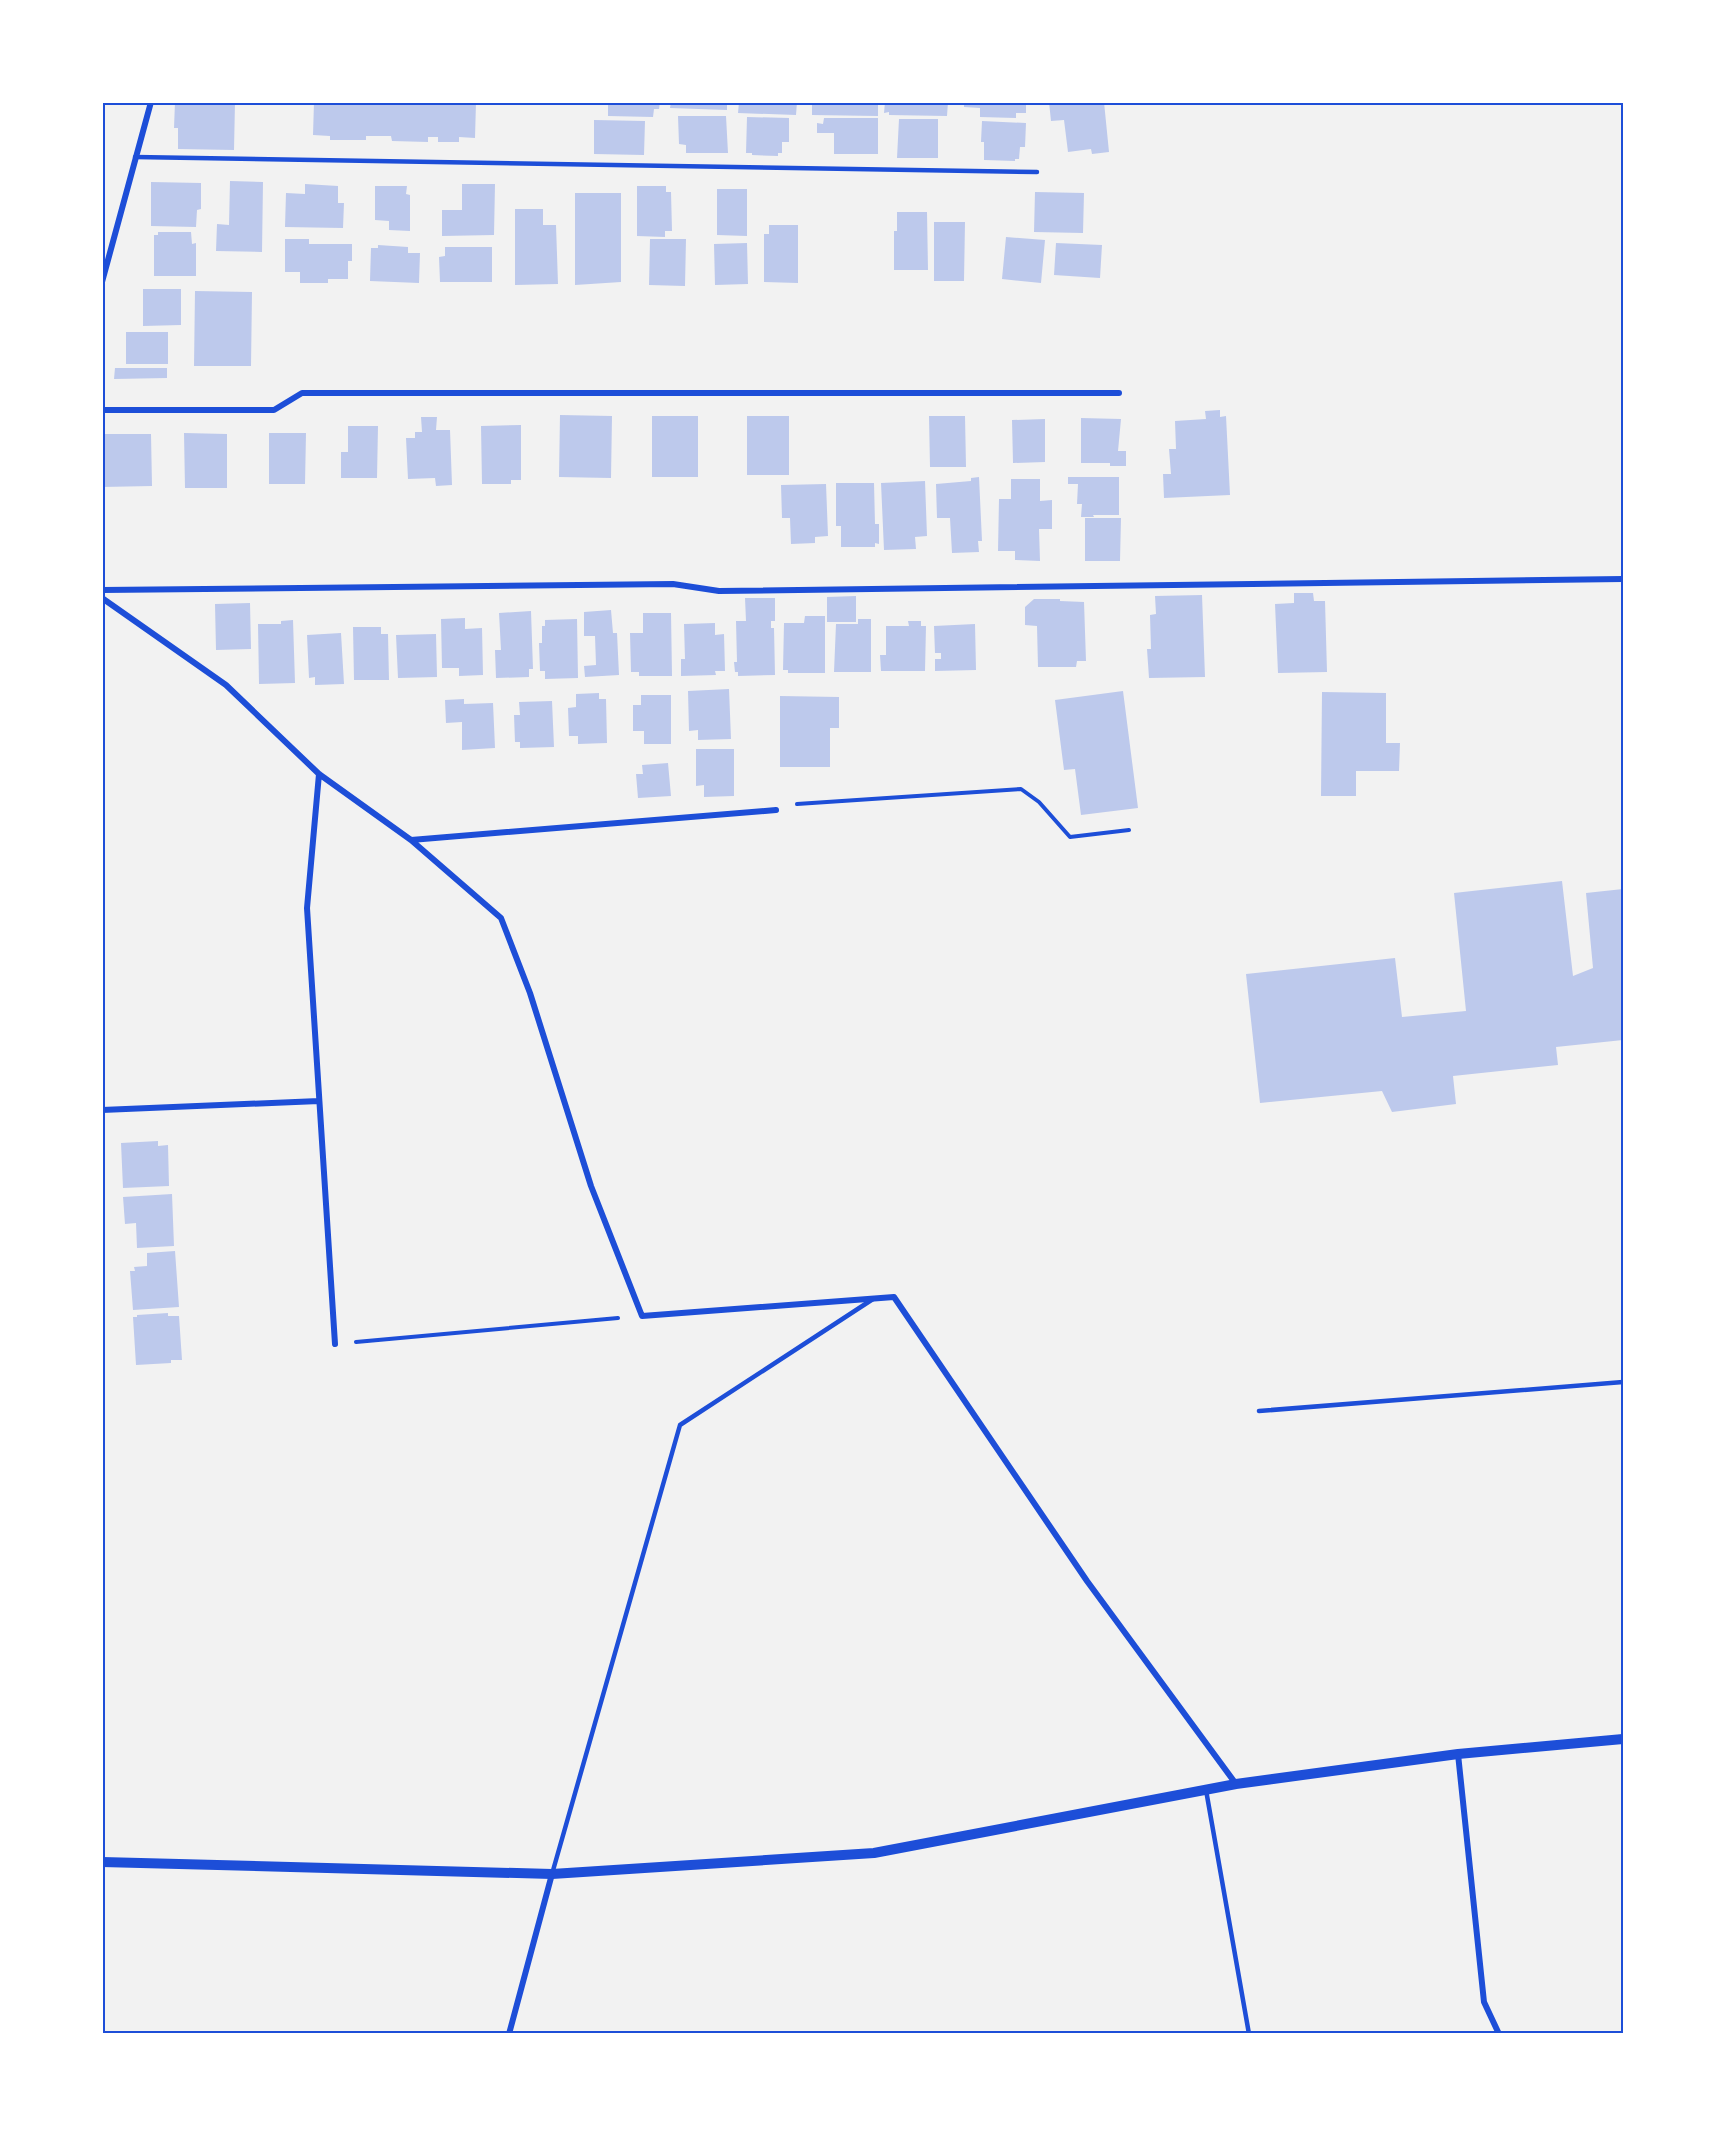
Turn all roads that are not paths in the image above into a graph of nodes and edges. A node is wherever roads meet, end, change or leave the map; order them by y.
1 (151, 102) edge
2 (135, 157) junction
3 (1037, 172) dead end
4 (102, 282) edge
5 (1119, 393) dead end
6 (102, 410) edge
7 (1623, 579) edge
8 (102, 590) edge
9 (102, 598) edge
10 (319, 774) junction
11 (776, 810) road end
12 (411, 840) junction
13 (319, 1101) junction
14 (102, 1110) edge
15 (875, 1298) junction
16 (335, 1344) road end
17 (1623, 1382) edge
18 (1259, 1411) dead end
19 (1623, 1739) edge
20 (1458, 1754) junction
21 (1236, 1784) junction
22 (1206, 1790) junction
23 (102, 1863) edge
24 (552, 1874) junction
25 (509, 2034) edge
26 (1249, 2034) edge
27 (1499, 2034) edge

1 - 2 street
2 - 3 lane
2 - 4 street
5 - 6 street
7 - 8 street
9 - 10 street
10 - 12 street
10 - 13 street
11 - 12 street
12 - 15 street
13 - 14 street
13 - 16 street
15 - 21 street
15 - 24 lane
17 - 18 lane
19 - 20 street
20 - 21 street
20 - 27 street
21 - 22 street
22 - 24 street
22 - 26 lane
23 - 24 street
24 - 25 street

